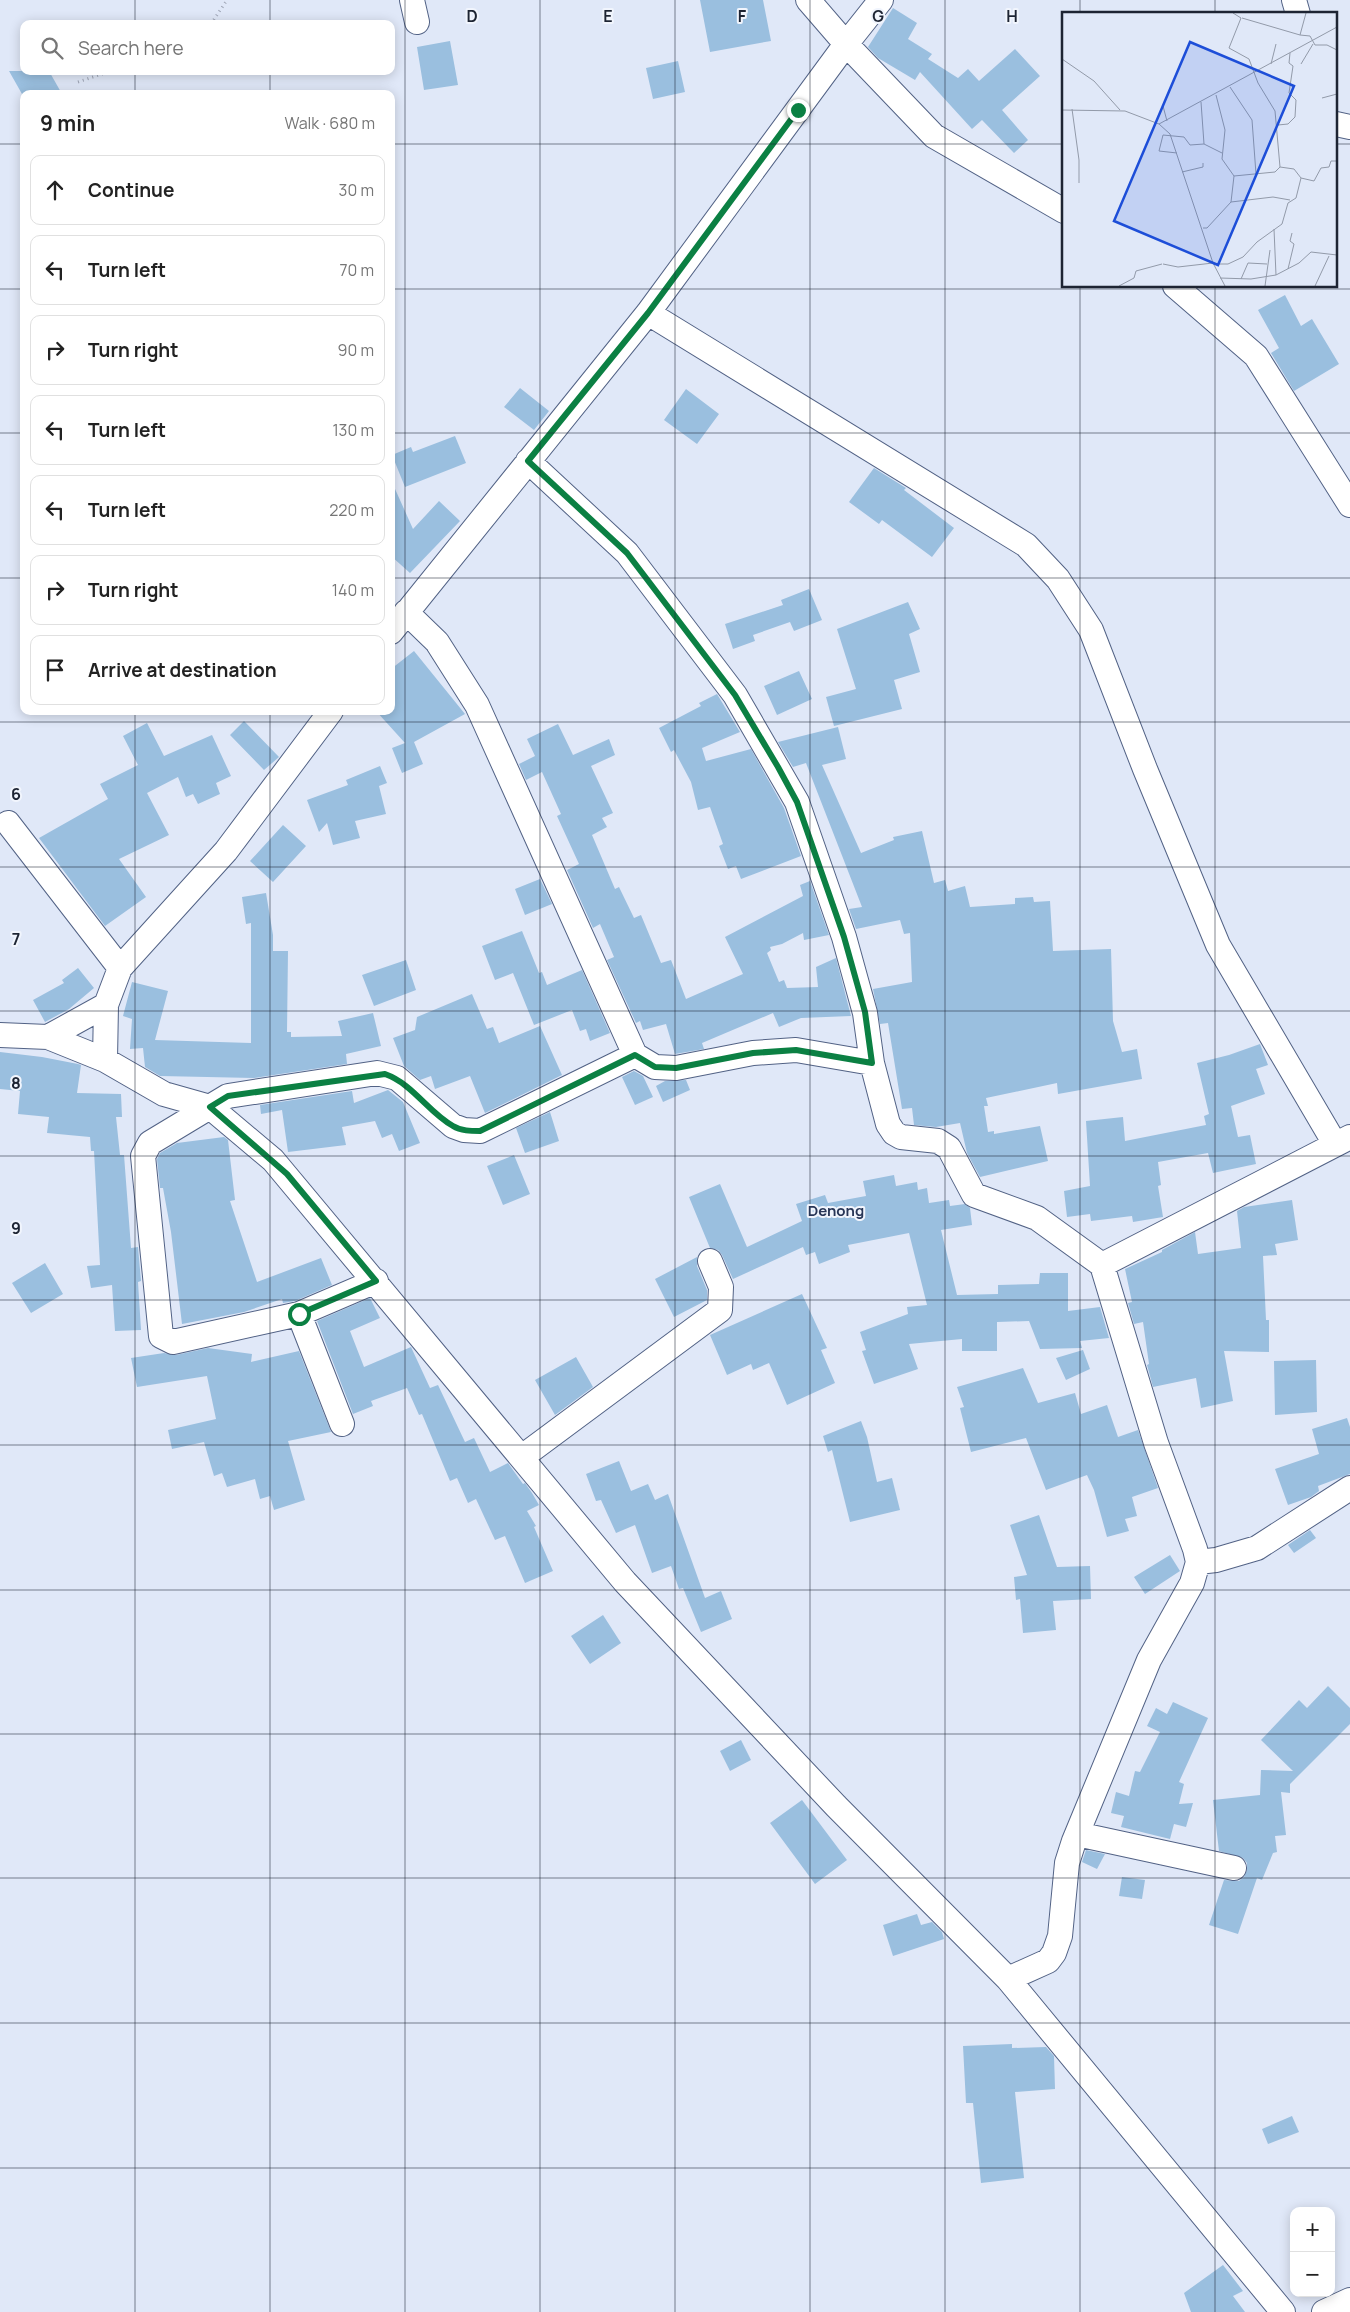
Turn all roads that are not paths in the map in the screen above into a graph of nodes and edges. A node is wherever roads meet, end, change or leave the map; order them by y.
1 (808, 0) edge
2 (881, 0) edge
3 (846, 44) junction
4 (1062, 210) edge
5 (1177, 288) edge
6 (648, 313) junction
7 (528, 461) junction
8 (1349, 502) edge
9 (406, 612) junction
10 (395, 627) edge
11 (328, 715) edge
12 (8, 822) dead end
13 (120, 968) junction
14 (106, 1005) junction
15 (0, 1035) edge
16 (48, 1037) junction
17 (635, 1055) junction
18 (105, 1060) junction
19 (872, 1063) junction
20 (210, 1107) junction
21 (1342, 1141) edge
22 (710, 1261) dead end
23 (1102, 1265) junction
24 (376, 1281) junction
25 (299, 1314) junction
26 (342, 1424) dead end
27 (522, 1457) junction
28 (1350, 1488) edge
29 (1198, 1562) junction
30 (1078, 1834) junction
31 (1234, 1868) dead end
32 (1008, 1979) junction
33 (1350, 2300) edge
34 (1283, 2312) edge
35 (1324, 2312) edge

1 - 3 street
2 - 3 street
3 - 4 street
3 - 6 street
5 - 8 street
6 - 7 street
6 - 21 street
7 - 9 street
7 - 19 street
9 - 10 street
9 - 17 street
11 - 13 street
12 - 13 street
13 - 14 street
14 - 16 street
14 - 18 street
15 - 16 street
16 - 18 street
17 - 19 street
17 - 20 street
18 - 20 street
19 - 23 street
20 - 24 street
20 - 25 street
21 - 23 street
22 - 27 street
23 - 29 street
24 - 25 street
24 - 27 street
25 - 26 street
27 - 32 street
28 - 29 street
29 - 30 street
30 - 31 street
30 - 32 street
32 - 34 street
33 - 35 street

